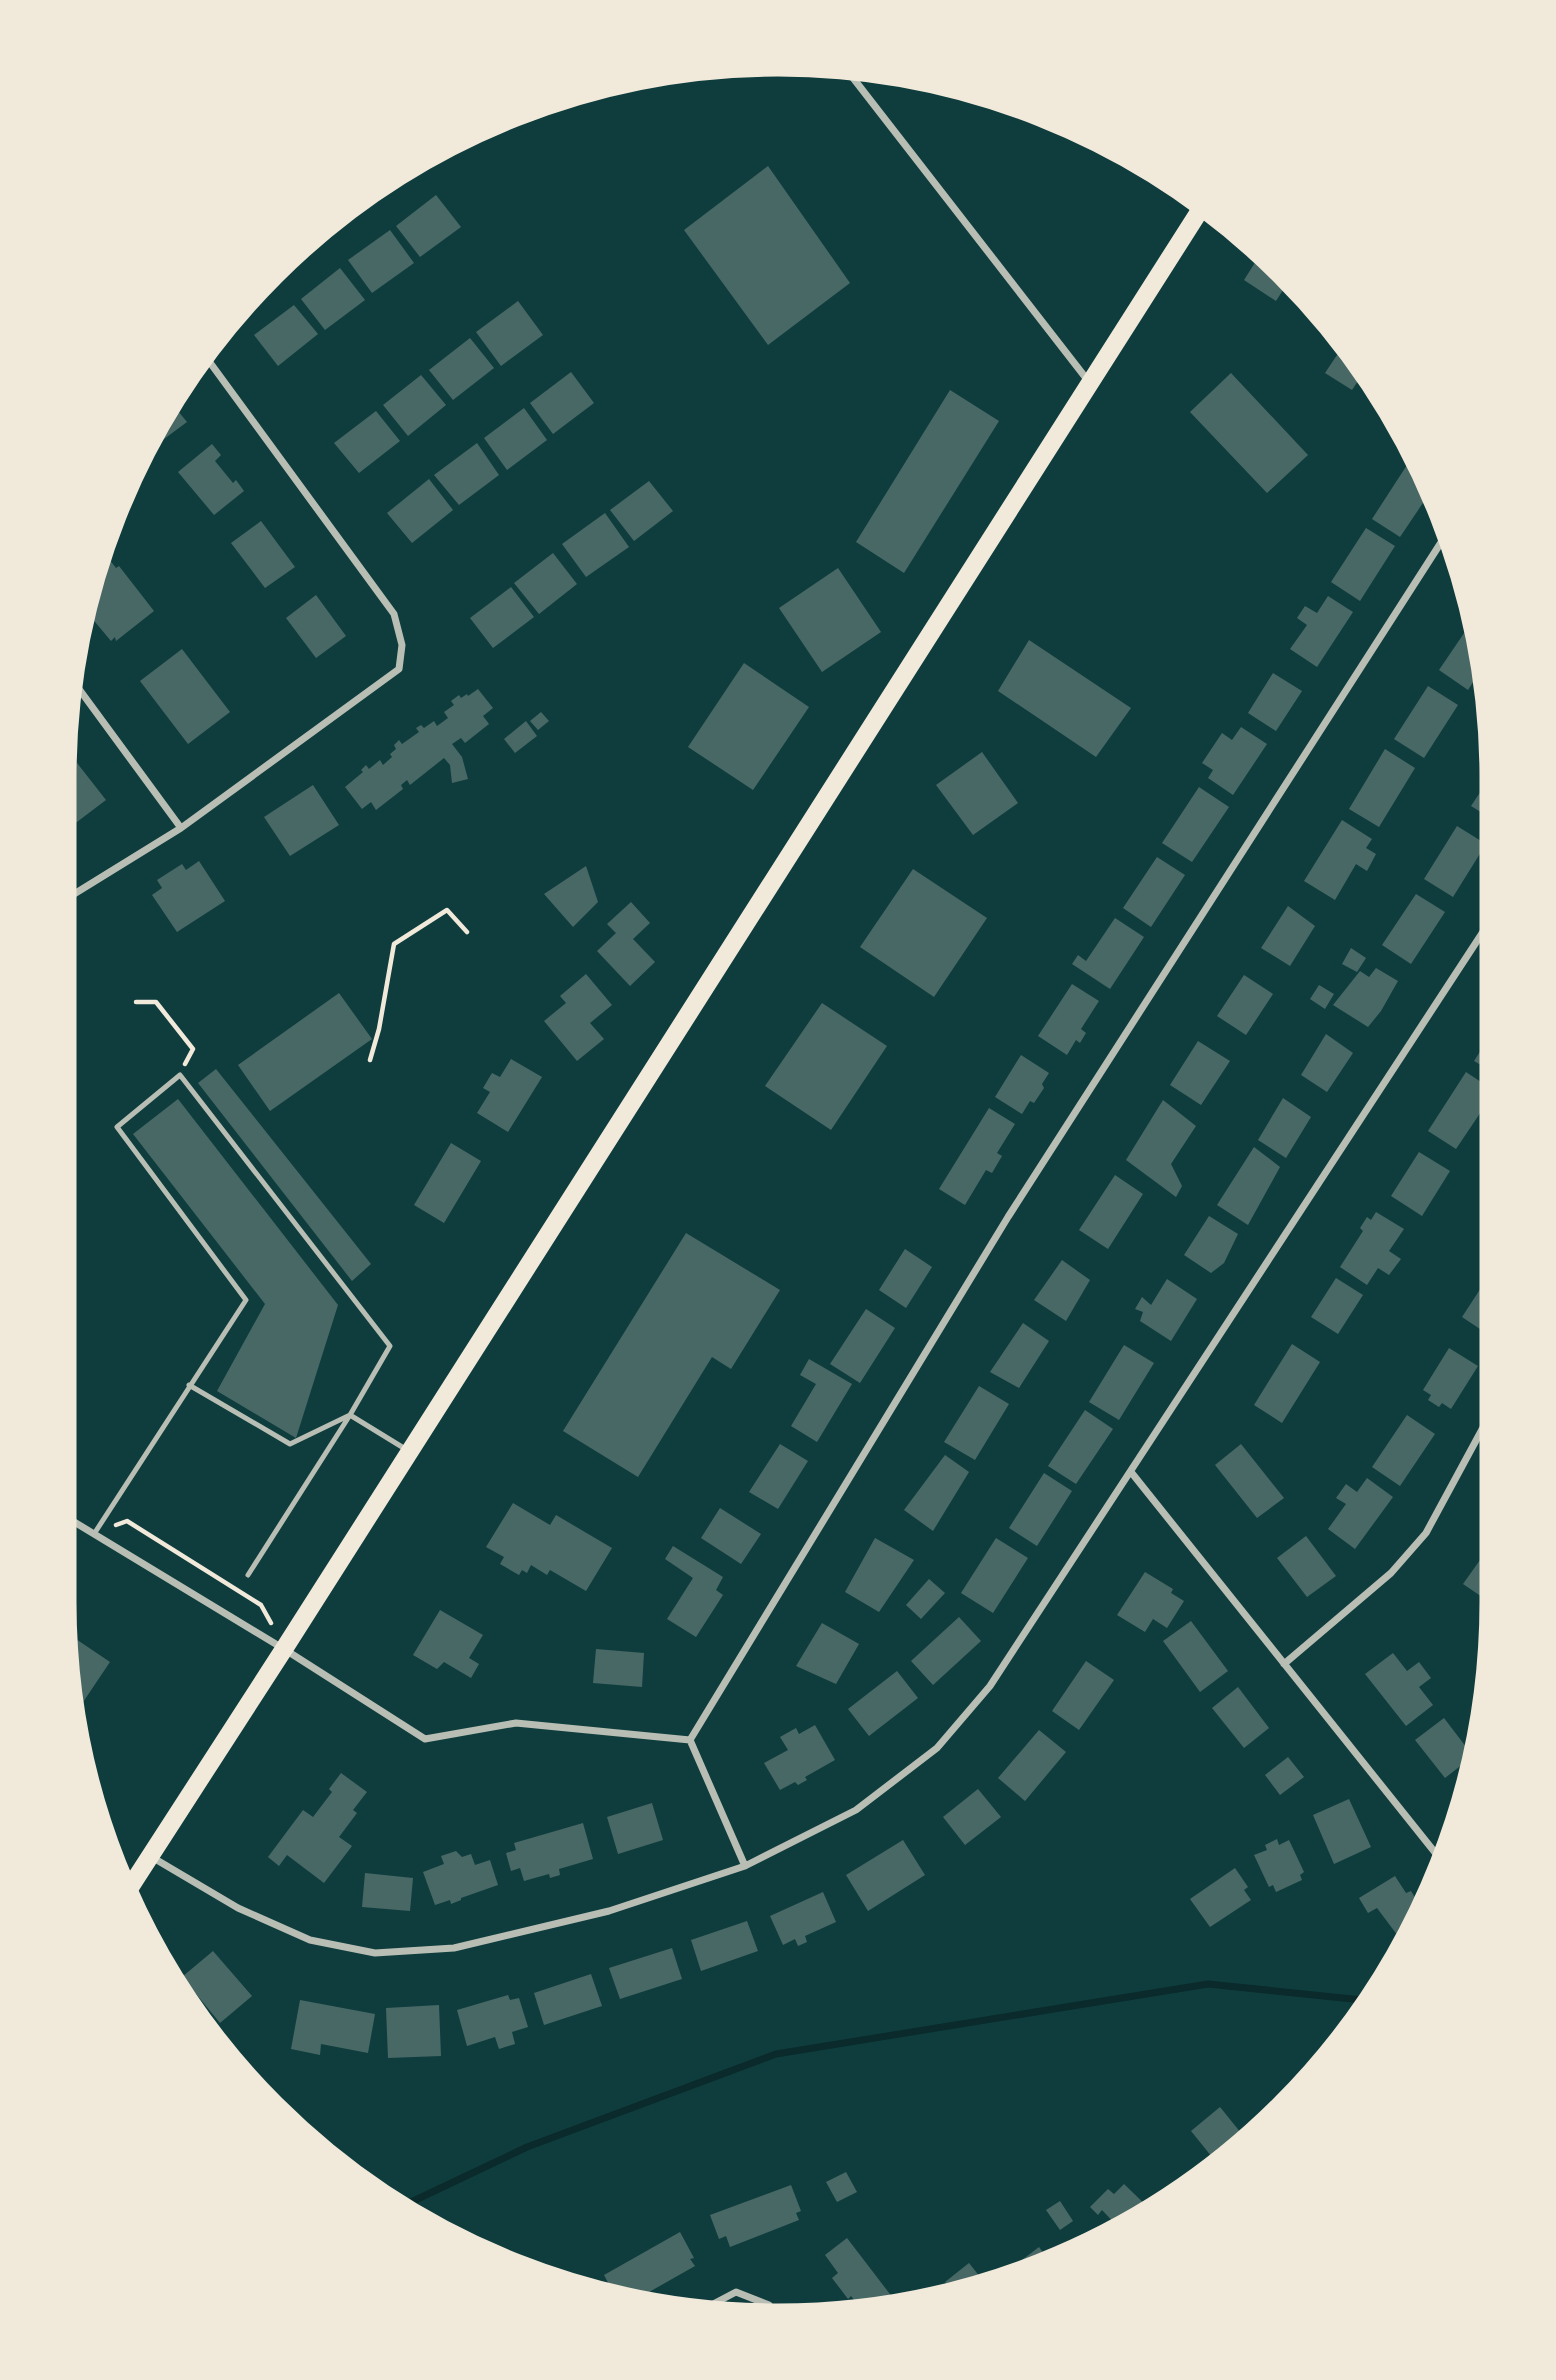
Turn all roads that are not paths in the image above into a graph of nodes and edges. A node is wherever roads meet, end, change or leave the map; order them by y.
1 (852, 76) edge
2 (1199, 212) edge
3 (209, 361) edge
4 (1090, 383) junction
5 (1443, 540) edge
6 (78, 687) edge
7 (181, 828) junction
8 (72, 895) edge
9 (1484, 930) edge
10 (189, 1385) junction
11 (350, 1415) junction
12 (1484, 1426) edge
13 (409, 1452) junction
14 (1131, 1472) junction
15 (72, 1521) edge
16 (94, 1534) junction
17 (248, 1575) dead end
18 (284, 1649) junction
19 (1284, 1664) junction
20 (690, 1740) junction
21 (1437, 1855) edge
22 (150, 1856) junction
23 (745, 1866) junction
24 (132, 1885) edge
25 (712, 2305) edge
26 (771, 2308) edge

1 - 4 street
2 - 4 main road
3 - 7 street
4 - 13 main road
5 - 20 street
6 - 7 street
7 - 8 street
9 - 14 street
10 - 11 lane
10 - 11 lane
10 - 16 lane
11 - 13 lane
11 - 17 lane
12 - 19 street
13 - 18 main road
14 - 19 street
14 - 23 street
15 - 16 street
16 - 18 street
18 - 20 street
18 - 22 main road
19 - 21 street
20 - 23 street
22 - 23 street
22 - 24 main road
25 - 26 street

